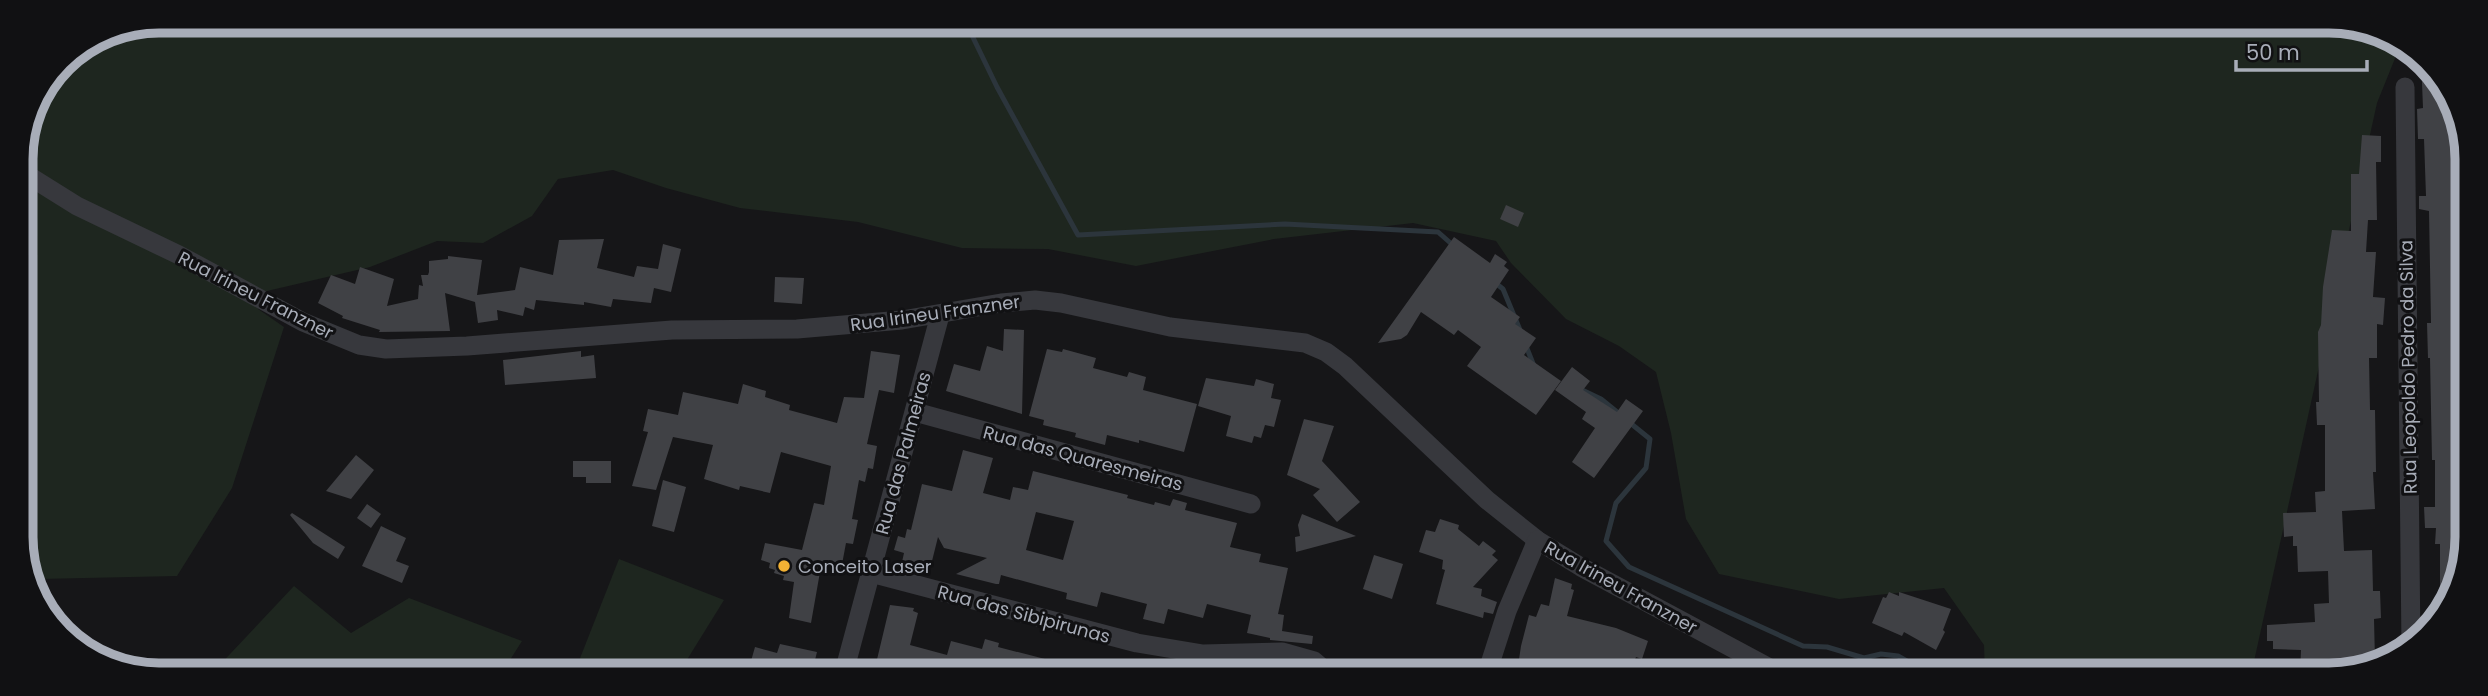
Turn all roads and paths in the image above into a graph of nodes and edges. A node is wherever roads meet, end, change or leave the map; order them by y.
1 (2405, 87) dead end
2 (34, 179) edge
3 (940, 315) junction
4 (915, 412) junction
5 (1251, 504) dead end
6 (1537, 540) junction
7 (871, 573) junction
8 (2411, 633) edge
9 (1316, 662) edge
10 (1490, 662) edge
11 (1758, 662) edge
12 (847, 663) edge

1 - 8 street, Rua Leopoldo Pedro da Silva
2 - 3 street, Rua Irineu Franzner
3 - 4 street, Rua das Palmeiras
3 - 6 street, Rua Irineu Franzner
4 - 5 street, Rua das Quaresmeiras
4 - 7 street, Rua das Palmeiras
6 - 10 street
6 - 11 street, Rua Irineu Franzner
7 - 9 street, Rua das Sibipirunas
7 - 12 street, Rua das Palmeiras

